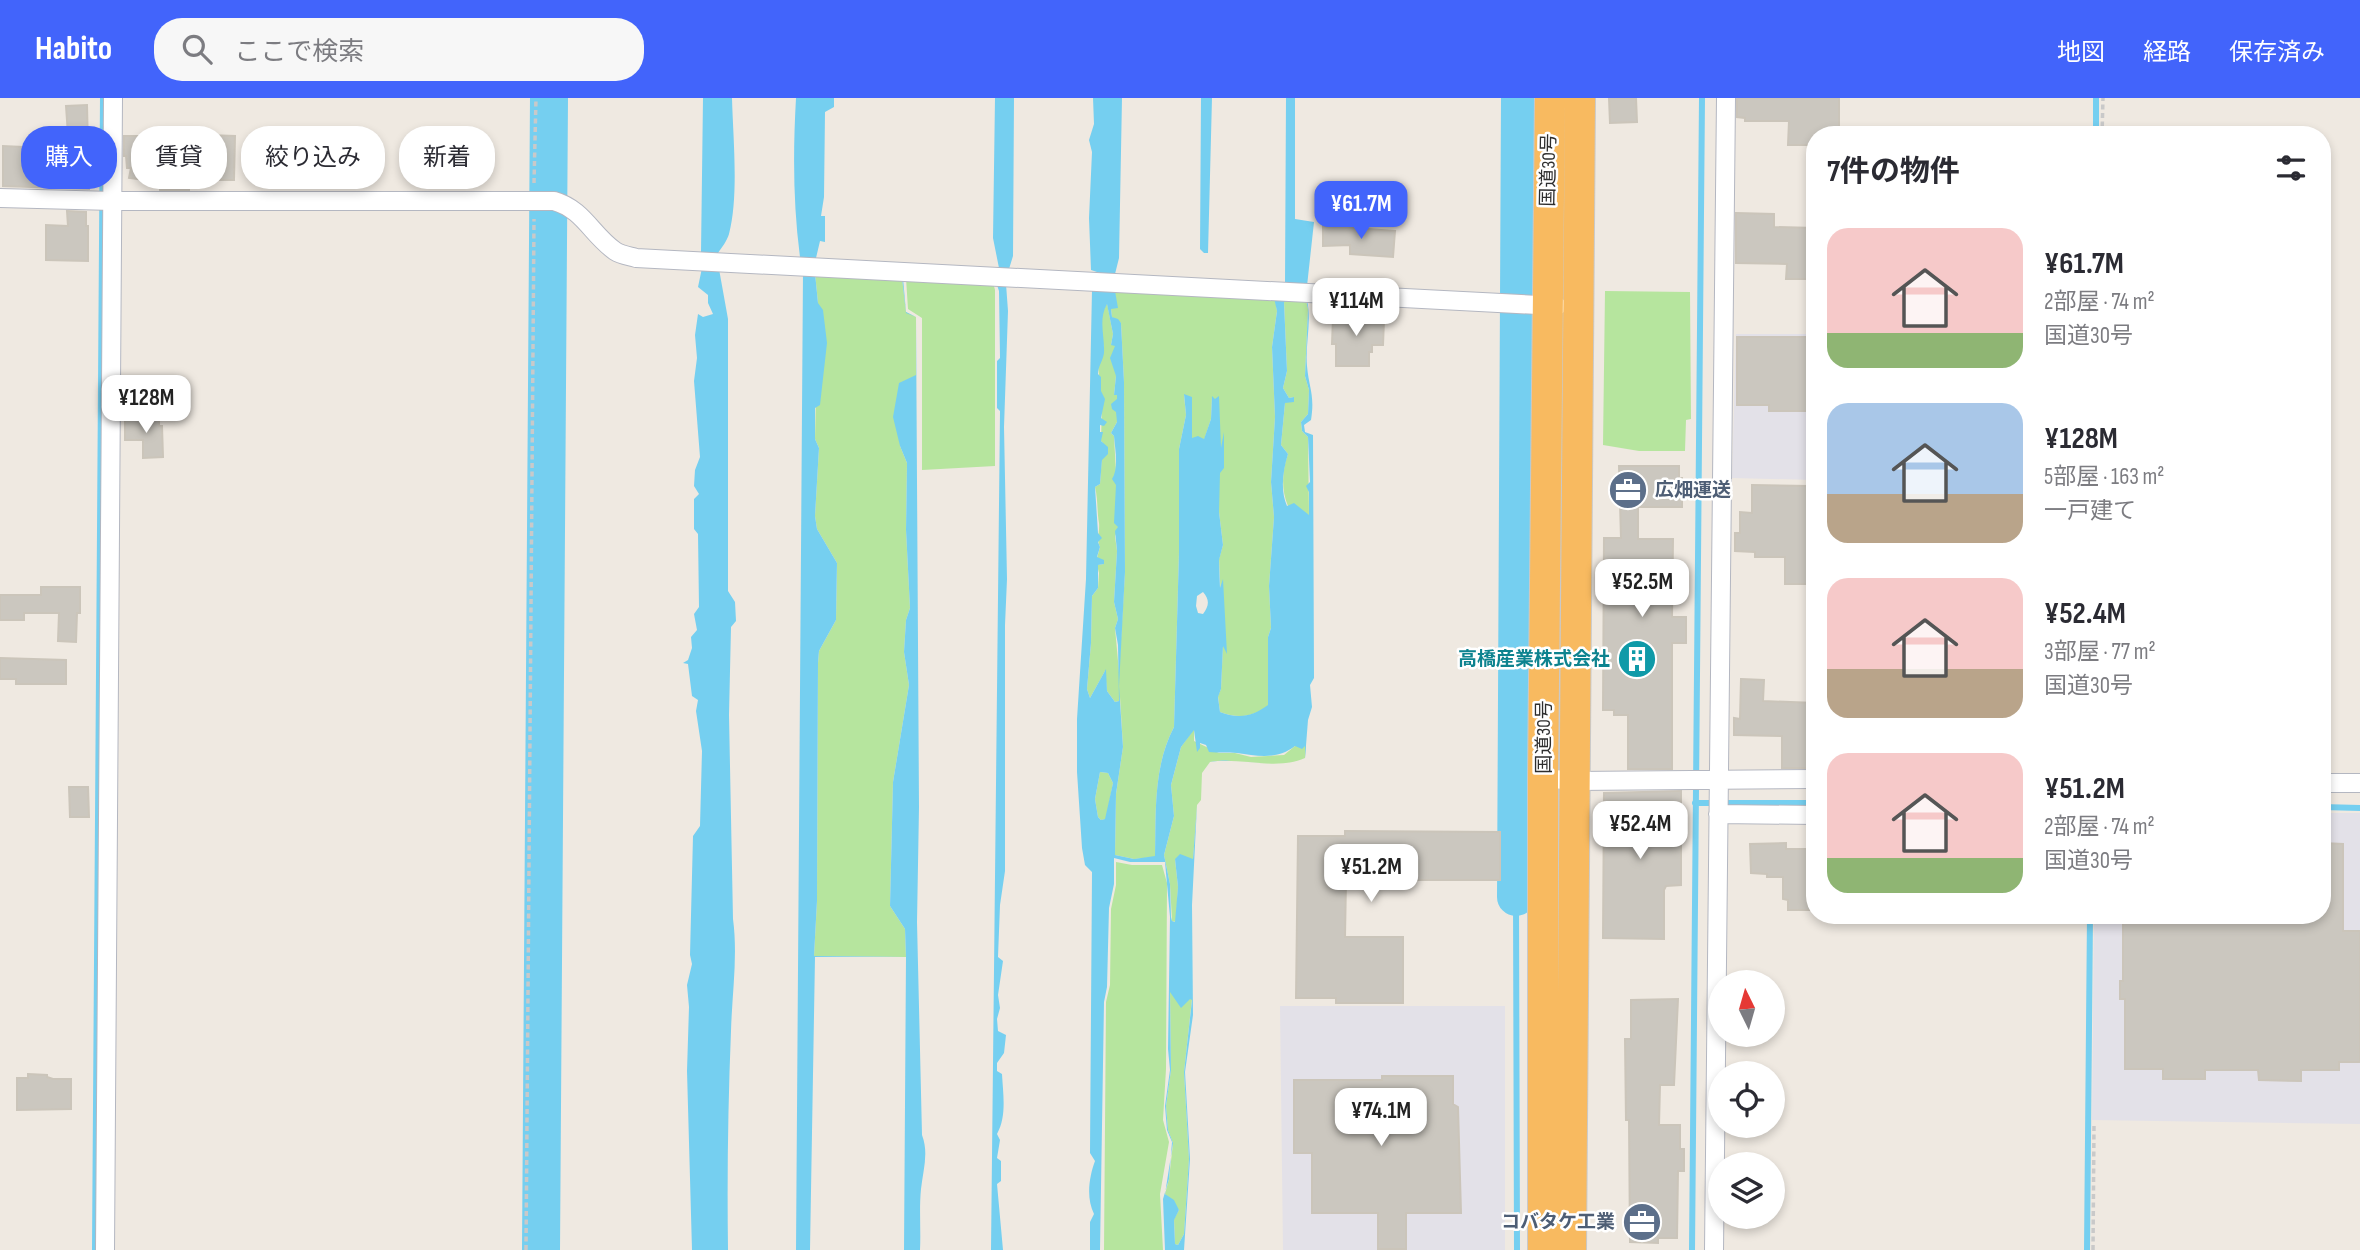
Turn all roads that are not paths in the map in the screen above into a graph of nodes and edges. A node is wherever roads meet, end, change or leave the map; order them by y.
1 (113, 98) edge
2 (1550, 98) edge
3 (1580, 98) edge
4 (1726, 98) edge
5 (0, 198) edge
6 (106, 200) junction
7 (1540, 305) junction
8 (1579, 307) junction
9 (1543, 778) junction
10 (1806, 780) edge
11 (1576, 781) junction
12 (2331, 783) edge
13 (2360, 783) edge
14 (1711, 791) junction
15 (1806, 813) edge
16 (105, 1250) edge
17 (1543, 1250) edge
18 (1571, 1250) edge
19 (1714, 1250) edge

1 - 6 street
2 - 7 highway, 国道30号
3 - 8 highway, 国道30号
4 - 14 street
5 - 6 street
6 - 7 street
6 - 16 street
7 - 8 street
7 - 9 highway, 国道30号
8 - 11 highway, 国道30号
9 - 11 street
9 - 17 highway, 国道30号
10 - 14 street
11 - 14 street
11 - 18 highway, 国道30号
12 - 13 street
14 - 15 street
14 - 19 street

